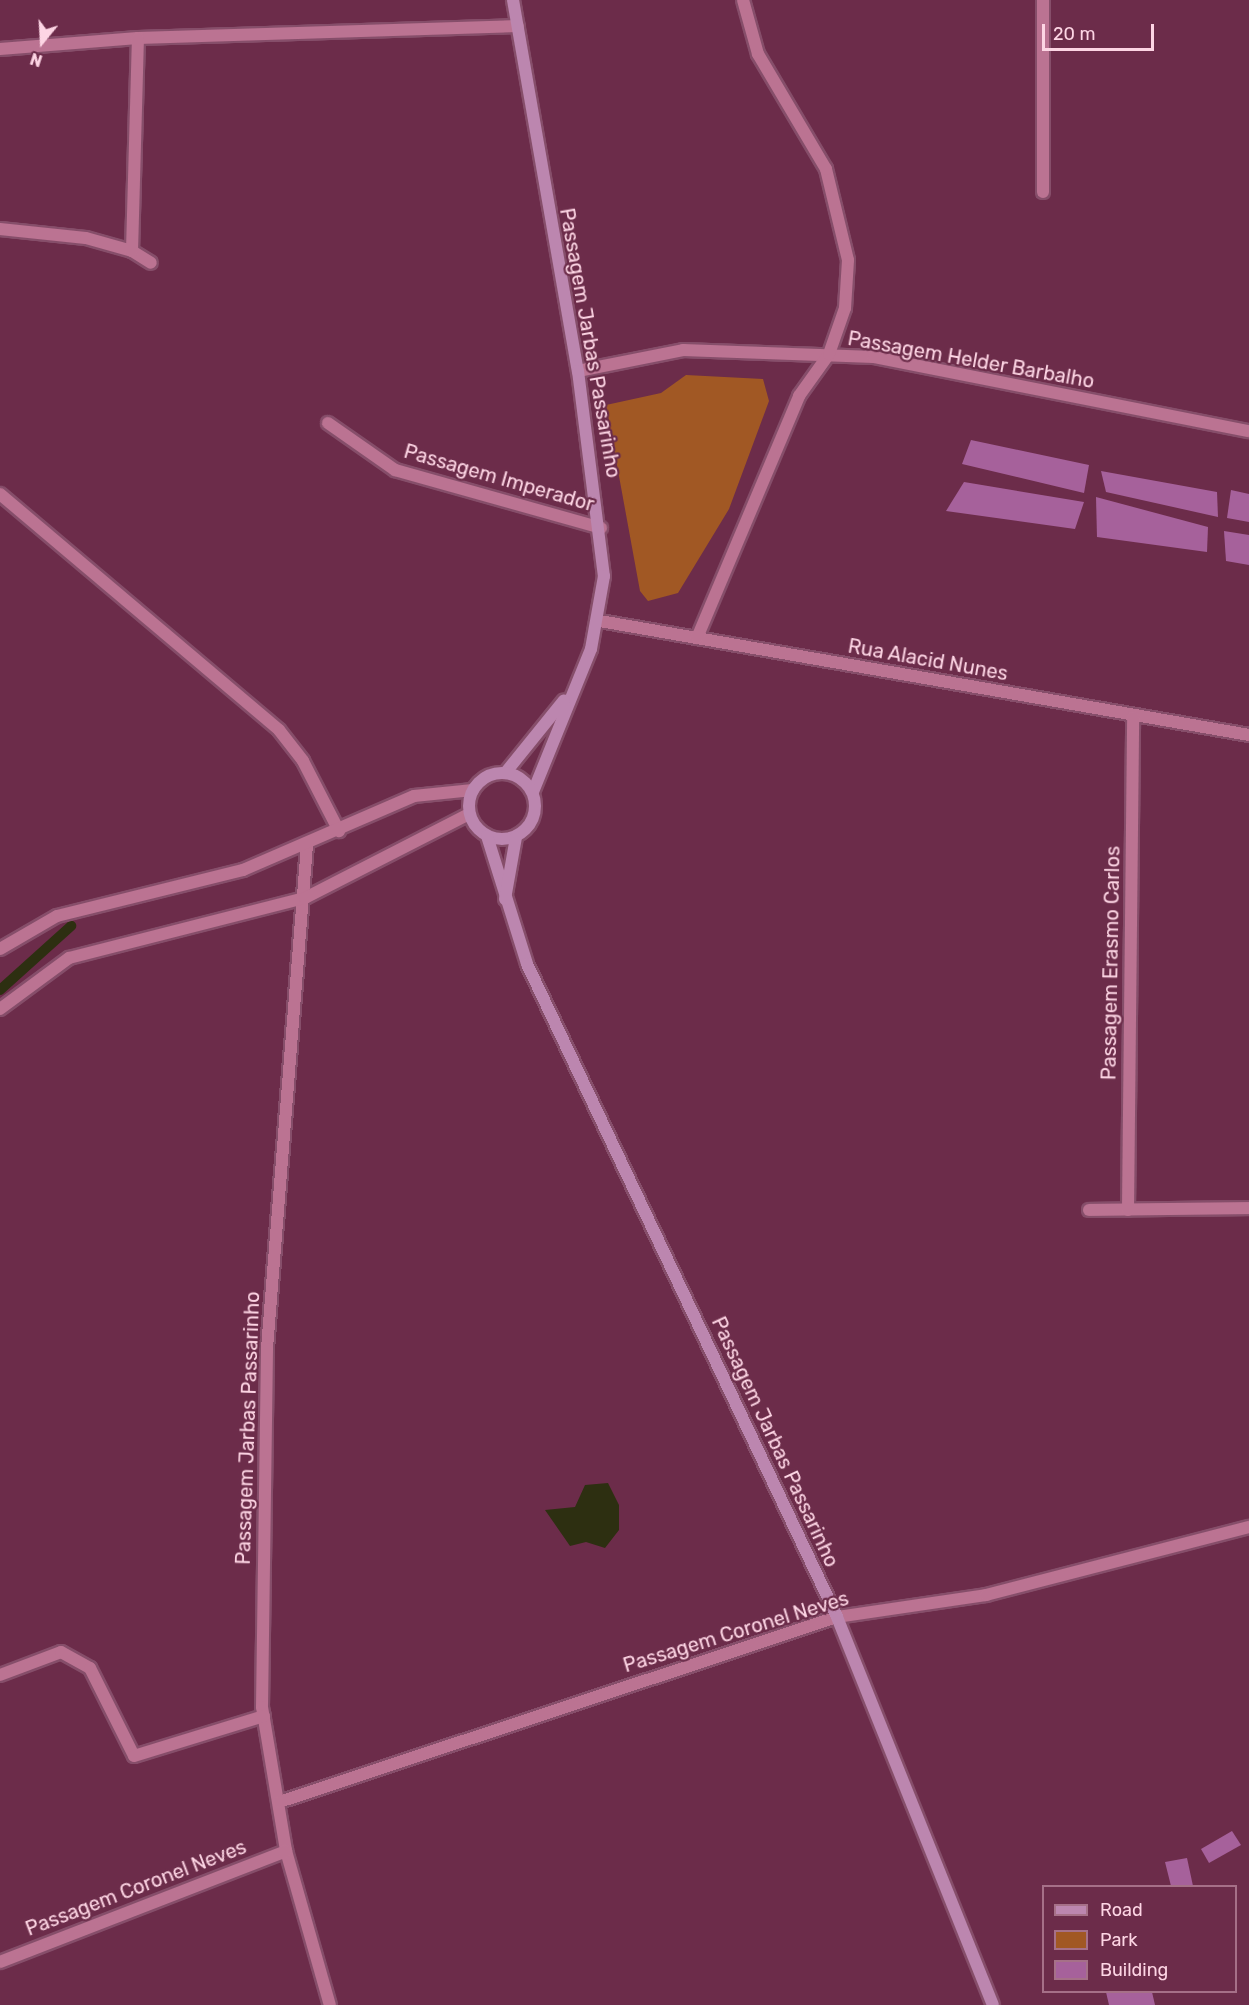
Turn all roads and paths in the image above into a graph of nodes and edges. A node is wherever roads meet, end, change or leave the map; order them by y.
1 (513, 0) edge
2 (743, 0) edge
3 (1043, 0) edge
4 (518, 26) junction
5 (138, 38) junction
6 (0, 49) edge
7 (1043, 192) dead end
8 (0, 229) edge
9 (132, 250) junction
10 (151, 263) dead end
11 (829, 354) junction
12 (578, 371) junction
13 (328, 423) dead end
14 (1249, 431) edge
15 (0, 494) edge
16 (601, 528) junction
17 (600, 621) junction
18 (697, 638) junction
19 (572, 689) junction
20 (1133, 717) junction
21 (1249, 735) edge
22 (506, 772) junction
23 (472, 790) junction
24 (533, 792) junction
25 (470, 814) junction
26 (339, 831) junction
27 (487, 836) junction
28 (516, 837) junction
29 (307, 845) junction
30 (305, 898) junction
31 (504, 903) junction
32 (0, 949) edge
33 (0, 1010) edge
34 (1249, 1208) edge
35 (1128, 1209) junction
36 (1089, 1210) dead end
37 (1248, 1529) edge
38 (837, 1617) junction
39 (0, 1675) edge
40 (264, 1716) junction
41 (279, 1802) junction
42 (286, 1851) junction
43 (0, 1962) edge
44 (330, 2005) edge
45 (993, 2005) edge

1 - 4 main road, Passagem Jarbas Passarinho
2 - 11 street
3 - 7 street
4 - 5 street
4 - 12 main road, Passagem Jarbas Passarinho
5 - 6 street
5 - 9 street
8 - 9 street
9 - 10 street
11 - 12 street, Passagem Helder Barbalho
11 - 14 street, Passagem Helder Barbalho
11 - 18 street
12 - 16 main road, Passagem Jarbas Passarinho
13 - 16 street, Passagem Imperador
15 - 26 street
16 - 17 main road, Passagem Jarbas Passarinho
17 - 18 street, Rua Alacid Nunes
17 - 19 main road, Passagem Jarbas Passarinho
18 - 20 street, Rua Alacid Nunes
19 - 22 main road, Passagem Jarbas Passarinho
19 - 24 main road, Passagem Jarbas Passarinho
20 - 21 street, Rua Alacid Nunes
20 - 35 street, Passagem Erasmo Carlos
22 - 23 main road
22 - 24 main road
23 - 25 main road
23 - 26 street
24 - 28 main road
25 - 27 main road
25 - 30 street
26 - 29 street
27 - 28 main road
27 - 31 main road, Passagem Jarbas Passarinho
28 - 31 main road
29 - 30 street, Passagem Jarbas Passarinho
29 - 32 street
30 - 33 street
30 - 40 street, Passagem Jarbas Passarinho
31 - 38 main road, Passagem Jarbas Passarinho
34 - 35 street
35 - 36 street
37 - 38 street, Passagem Coronel Neves
38 - 41 street, Passagem Coronel Neves
38 - 45 main road, Passagem Jarbas Passarinho
39 - 40 street
40 - 41 street, Passagem Jarbas Passarinho
41 - 42 street, Passagem Jarbas Passarinho
42 - 43 street, Passagem Coronel Neves
42 - 44 street, Passagem Jarbas Passarinho

